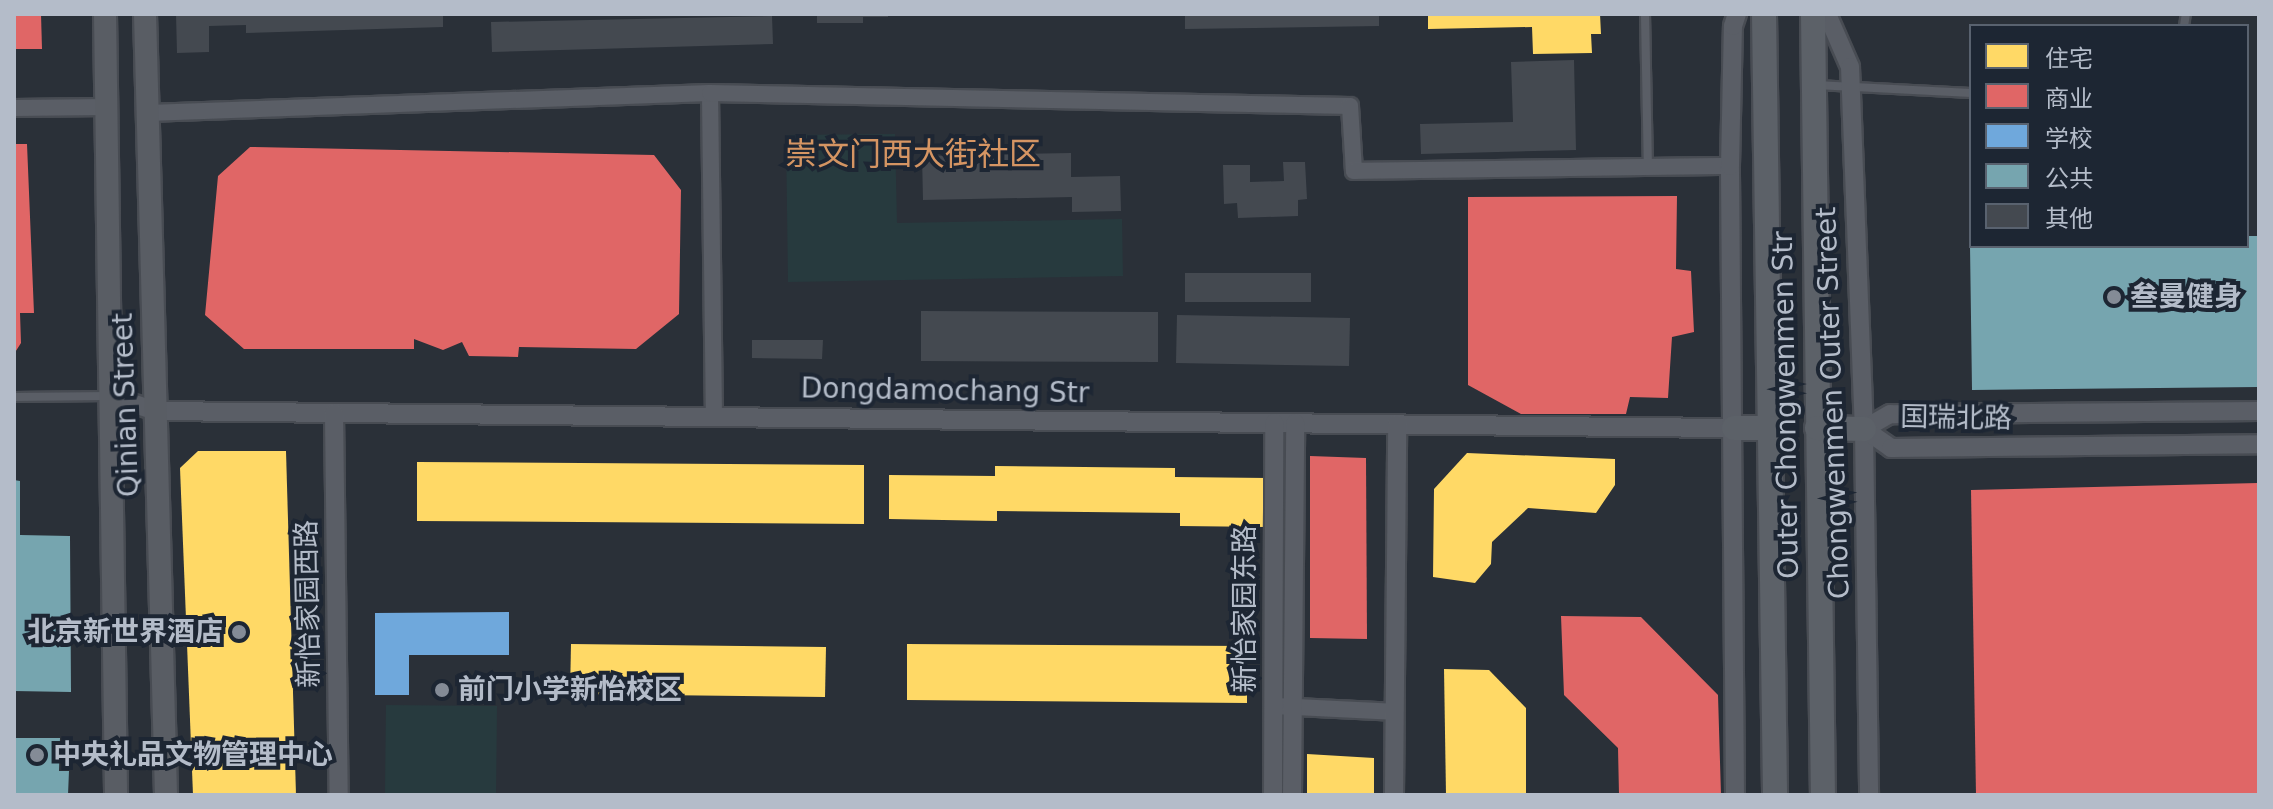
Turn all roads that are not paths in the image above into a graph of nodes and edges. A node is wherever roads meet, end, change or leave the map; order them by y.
1 (105, 14) edge
2 (145, 14) edge
3 (1645, 14) edge
4 (1737, 14) edge
5 (1764, 14) edge
6 (1813, 14) edge
7 (1827, 14) edge
8 (1812, 85) junction
9 (1851, 86) junction
10 (710, 93) junction
11 (1969, 93) edge
12 (107, 107) junction
13 (14, 108) edge
14 (148, 113) junction
15 (1730, 166) junction
16 (1648, 167) junction
17 (110, 396) junction
18 (14, 397) edge
19 (156, 411) junction
20 (2259, 411) edge
21 (334, 413) junction
22 (714, 417) junction
23 (1274, 423) junction
24 (1295, 423) junction
25 (1397, 424) junction
26 (1734, 428) junction
27 (1770, 428) junction
28 (1817, 428) junction
29 (1864, 429) junction
30 (2259, 444) edge
31 (1273, 706) junction
32 (1292, 706) junction
33 (1395, 712) junction
34 (116, 795) edge
35 (166, 795) edge
36 (339, 795) edge
37 (1273, 795) edge
38 (1292, 795) edge
39 (1394, 795) edge
40 (1735, 795) edge
41 (1775, 795) edge
42 (1823, 795) edge
43 (1869, 795) edge

1 - 12 main road, Qinian Street
2 - 14 main road, Qinian Street
3 - 16 lane
4 - 15 street
5 - 27 main road, Outer Chongwenmen Str
6 - 8 main road, Outer Chongwenmen Str
7 - 9 street, Chongwenmen Outer Street
8 - 9 lane
8 - 28 main road, Outer Chongwenmen Str
9 - 11 lane
9 - 29 street, Chongwenmen Outer Street
10 - 14 street
10 - 16 street
10 - 22 street
12 - 13 street
12 - 17 main road, Qinian Street
14 - 19 main road, Qinian Street
15 - 16 street
15 - 26 street
17 - 18 lane
17 - 19 street, Dongdamochang Str
17 - 34 main road, Qinian Street
19 - 21 street, Dongdamochang Str
19 - 35 main road, Qinian Street
20 - 29 street, 国瑞北路
21 - 22 street, Dongdamochang Str
21 - 36 street, 新怡家园西路
22 - 23 street, Dongdamochang Str
23 - 24 street, Dongdamochang Str
23 - 31 street, 新怡家园东路
24 - 25 street, Dongdamochang Str
24 - 32 street, 新怡家园东路
25 - 26 street, Dongdamochang Str
25 - 33 street
26 - 27 main road
26 - 40 street
27 - 41 main road, Outer Chongwenmen Str
28 - 29 main road
28 - 42 main road, Outer Chongwenmen Str
29 - 30 street, 国瑞北路
29 - 43 street, Chongwenmen Outer Street
31 - 32 street
31 - 37 street, 新怡家园东路
32 - 33 street
32 - 38 street, 新怡家园东路
33 - 39 street

